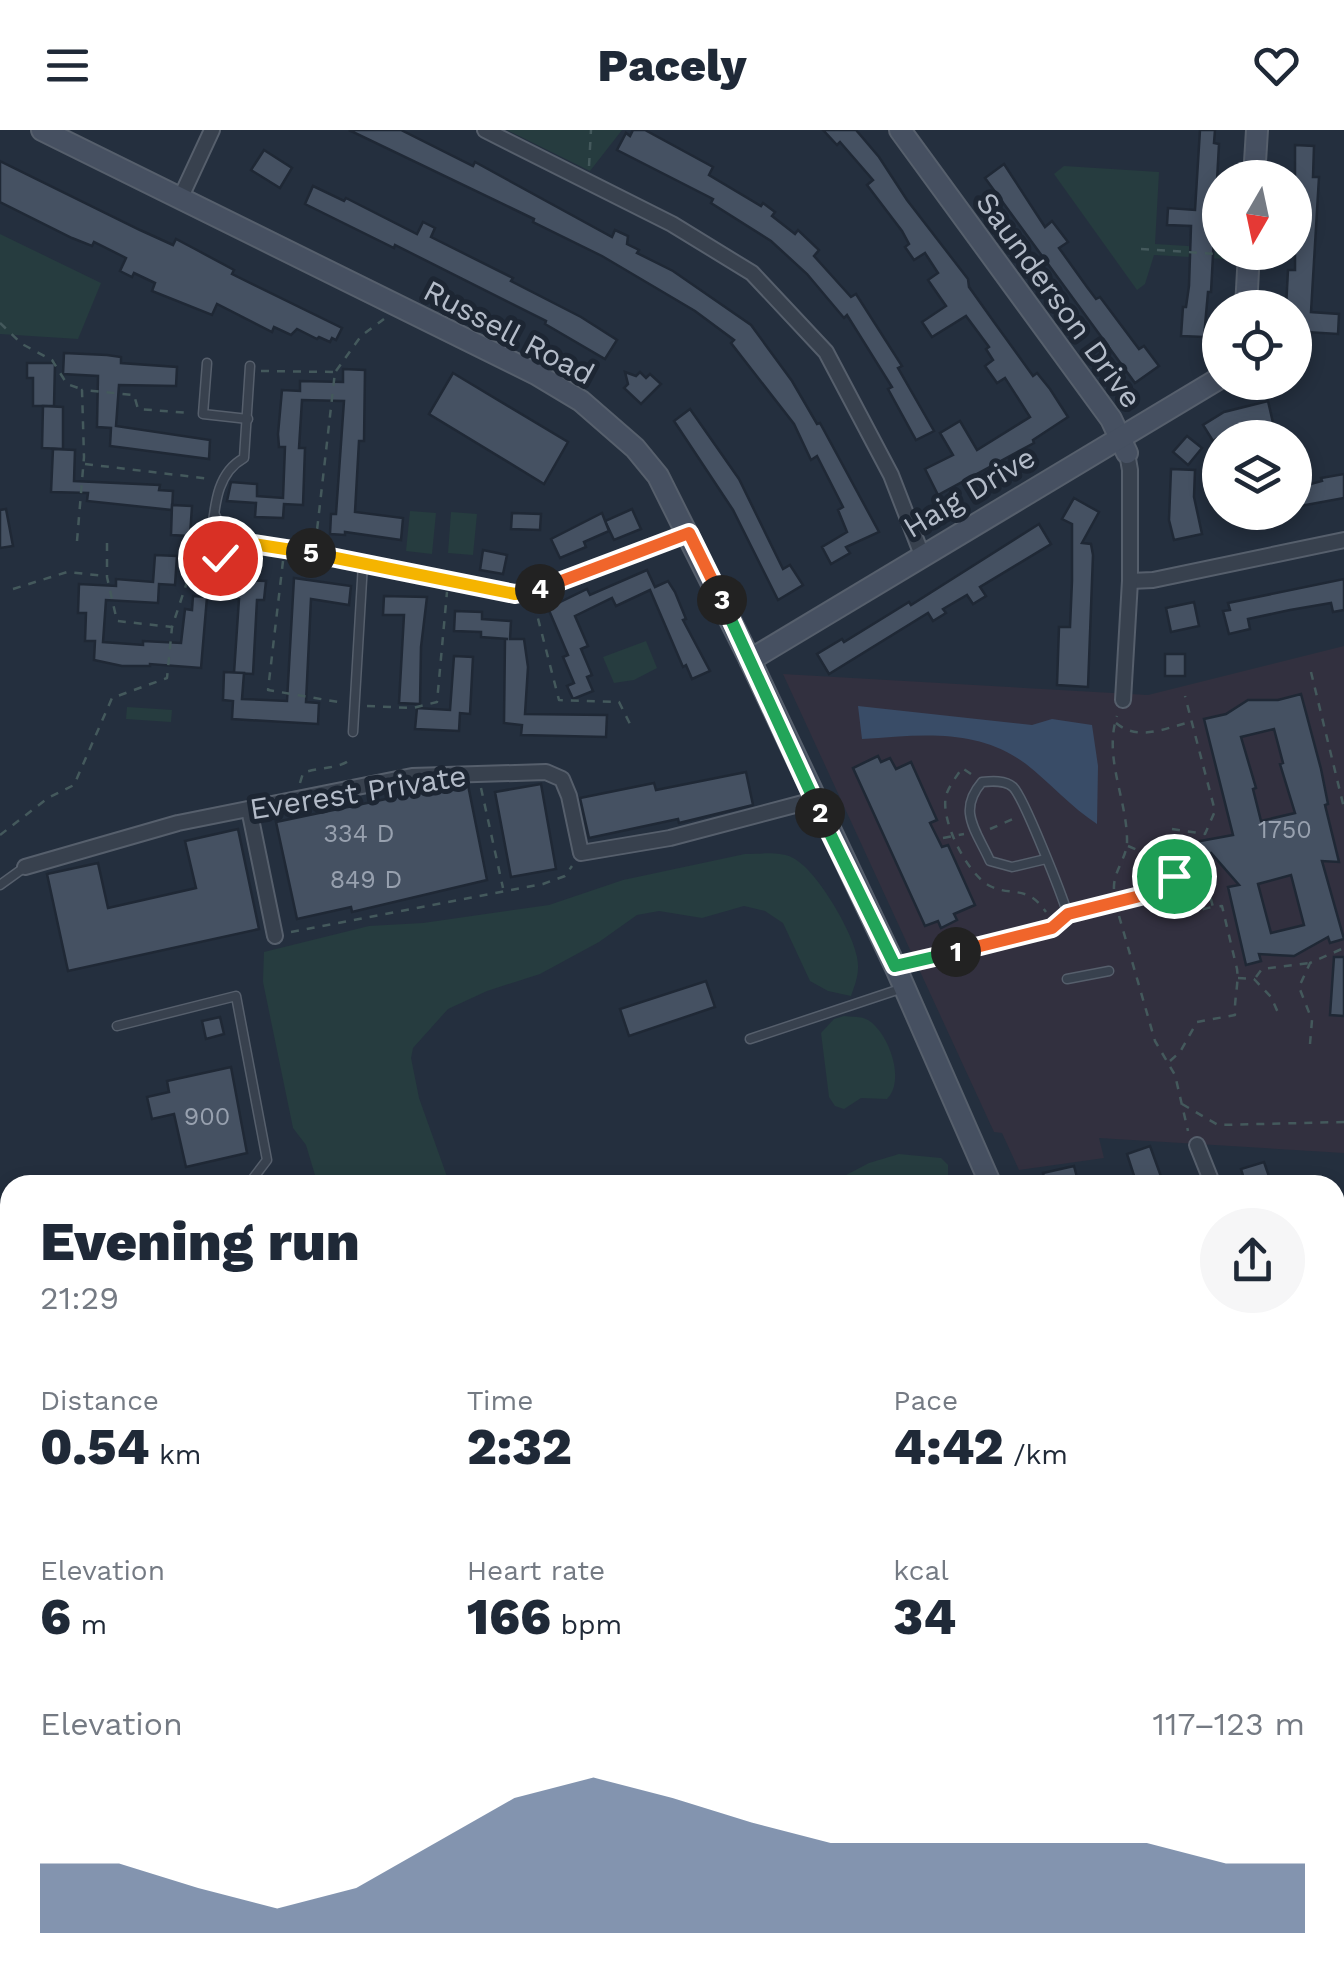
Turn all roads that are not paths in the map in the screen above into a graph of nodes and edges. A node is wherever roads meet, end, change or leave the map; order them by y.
1 (42, 130) edge
2 (212, 130) edge
3 (485, 130) edge
4 (900, 130) edge
5 (1257, 130) edge
6 (1255, 160) edge
7 (180, 198) junction
8 (207, 363) dead end
9 (250, 369) road end
10 (1202, 391) edge
11 (248, 419) junction
12 (1124, 445) junction
13 (215, 515) junction
14 (689, 533) junction
15 (1344, 540) edge
16 (253, 544) junction
17 (922, 555) junction
18 (363, 563) junction
19 (1130, 581) junction
20 (750, 660) junction
21 (1123, 700) road end
22 (352, 732) dead end
23 (814, 800) junction
24 (249, 809) junction
25 (1046, 859) junction
26 (25, 867) joint
27 (1174, 876) dead end
28 (0, 884) edge
29 (1068, 914) junction
30 (275, 936) road end
31 (895, 966) junction
32 (1108, 971) dead end
33 (1066, 979) dead end
34 (905, 988) junction
35 (117, 1026) dead end
36 (750, 1039) dead end
37 (1197, 1145) road end
38 (255, 1175) edge
39 (988, 1175) edge
40 (1208, 1175) edge

1 - 7 street, Russell Road
2 - 7 street
3 - 17 street
4 - 12 street, Saunderson Drive
5 - 6 street
7 - 14 street, Russell Road
8 - 11 lane
9 - 11 lane
10 - 12 street, Haig Drive
11 - 13 lane
12 - 17 street, Haig Drive
12 - 19 street, Saunderson Drive
13 - 16 lane
13 - 16 lane
14 - 18 lane
14 - 20 street, Russell Road
15 - 19 street
16 - 18 lane
17 - 20 street, Haig Drive
18 - 22 lane
19 - 21 street, Saunderson Drive
20 - 23 street, Russell Road
23 - 24 street, Everest Private
23 - 31 street, Russell Road
24 - 26 street, Everest Private
24 - 30 street
25 - 25 lane
25 - 29 lane
26 - 28 lane
27 - 29 lane
29 - 31 lane
31 - 34 street, Russell Road
32 - 33 lane
34 - 36 lane
34 - 39 street, Russell Road
35 - 38 lane
37 - 40 street

